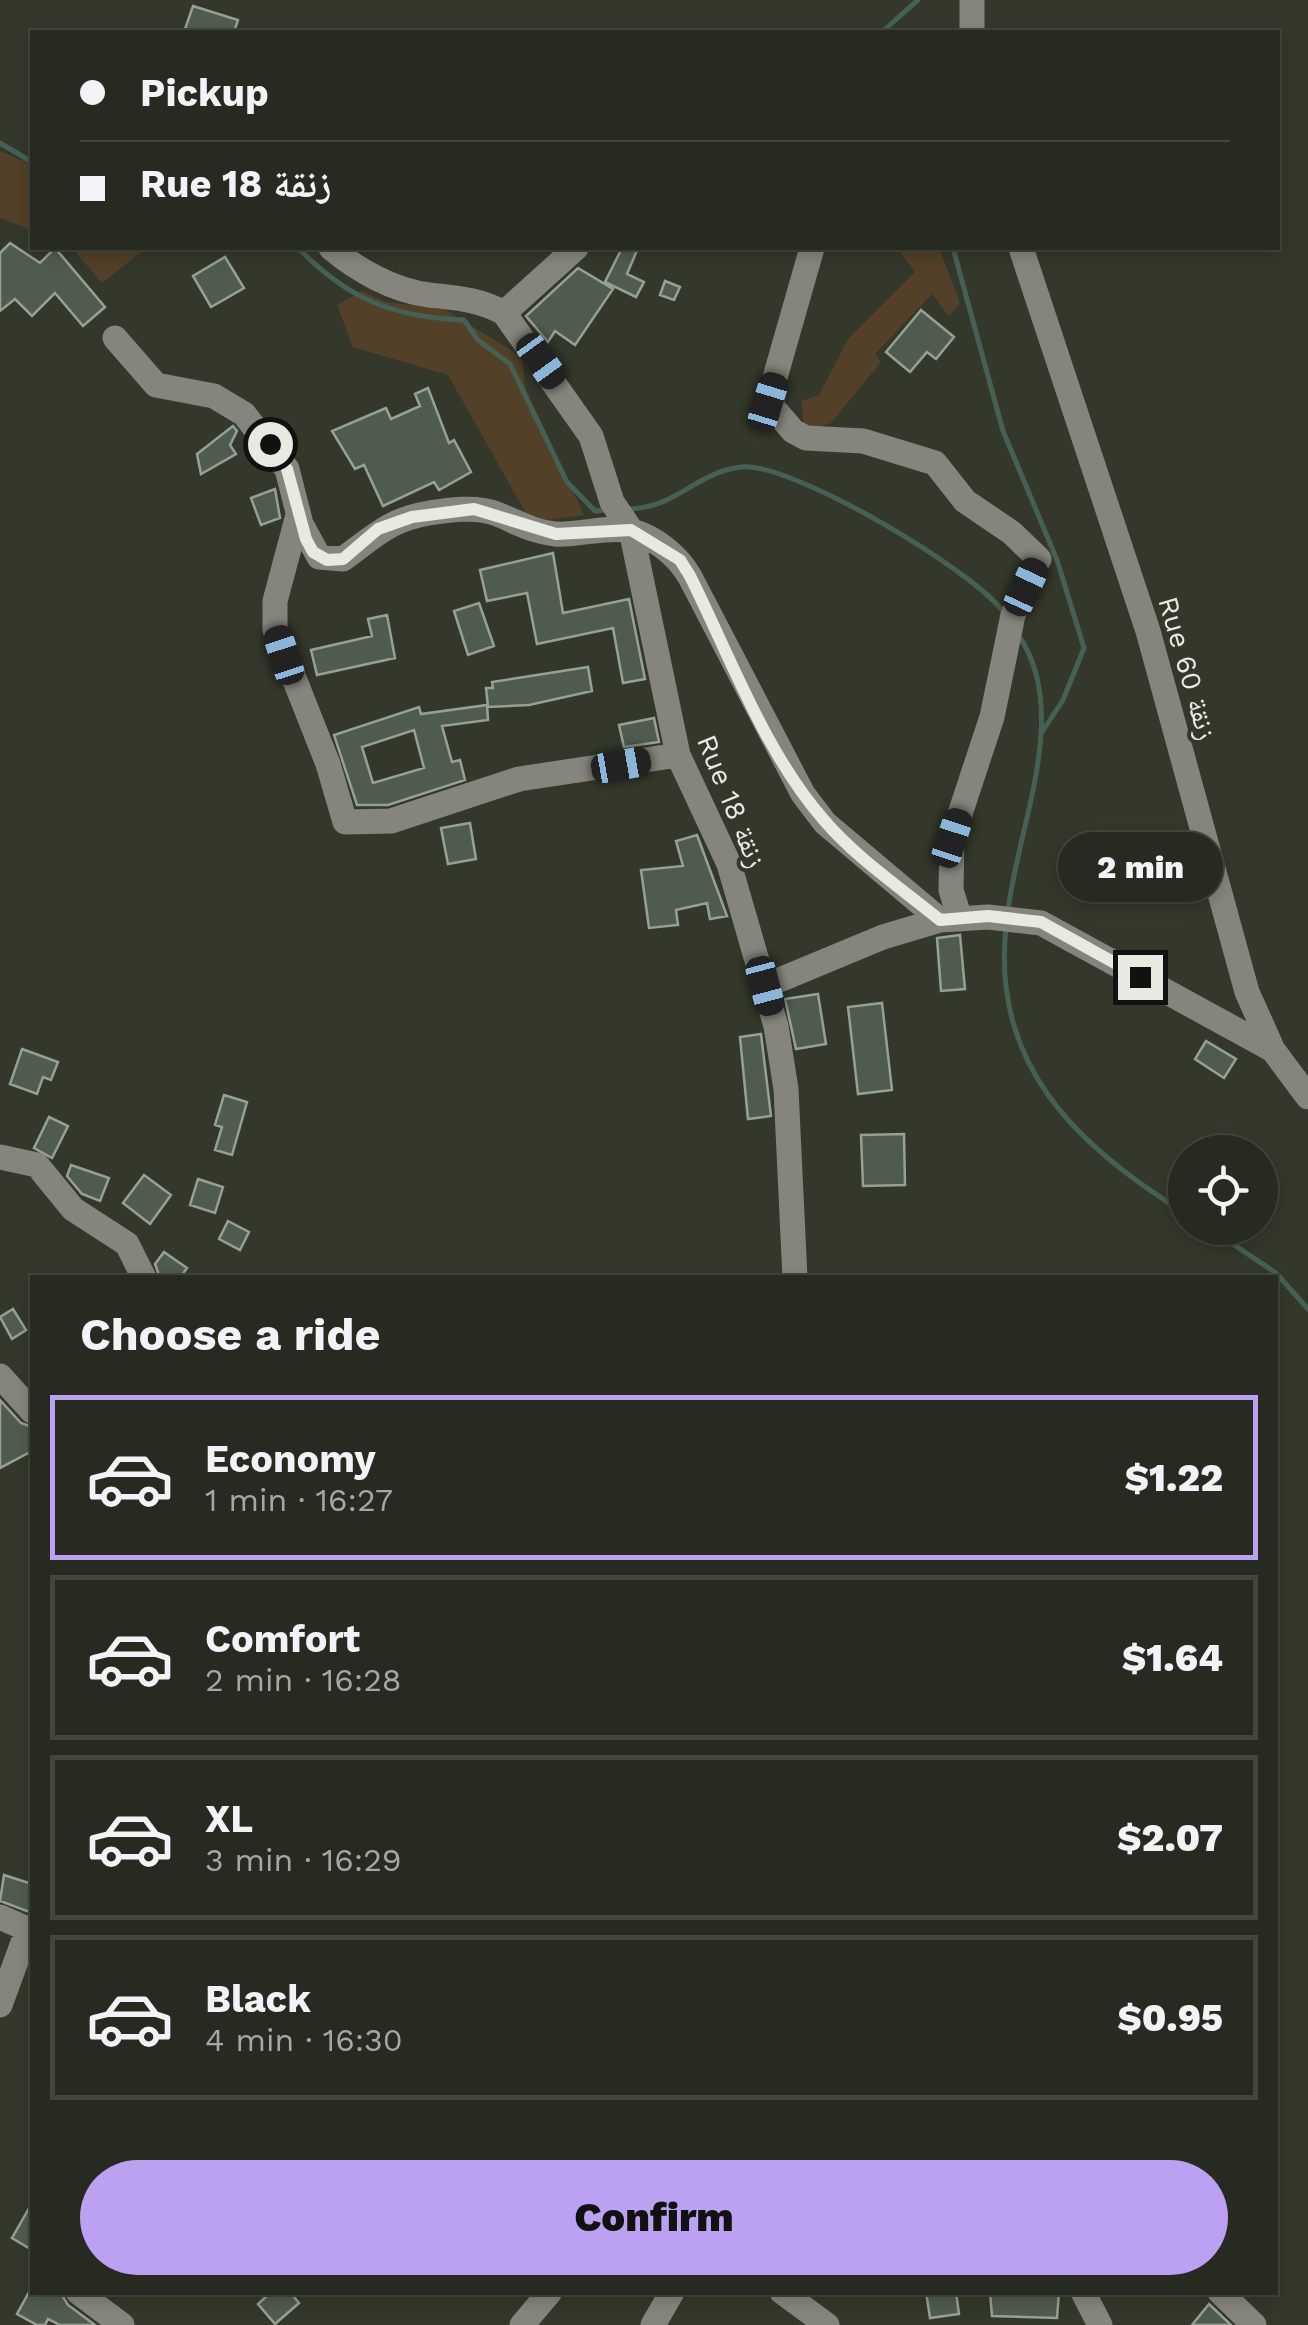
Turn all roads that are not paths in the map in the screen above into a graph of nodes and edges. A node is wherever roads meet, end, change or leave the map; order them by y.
1 (972, 0) edge
2 (972, 30) edge
3 (333, 250) edge
4 (574, 250) edge
5 (811, 250) edge
6 (1023, 250) edge
7 (504, 313) junction
8 (115, 338) dead end
9 (300, 510) junction
10 (622, 518) junction
11 (678, 755) junction
12 (950, 920) junction
13 (765, 986) junction
14 (1272, 1050) junction
15 (1308, 1096) edge
16 (0, 1158) edge
17 (142, 1275) edge
18 (795, 1275) edge
19 (0, 1376) edge
20 (30, 1410) edge
21 (0, 1917) edge
22 (30, 1930) edge
23 (0, 2005) edge
24 (82, 2295) edge
25 (547, 2295) edge
26 (670, 2295) edge
27 (786, 2295) edge
28 (1084, 2295) edge
29 (1223, 2295) edge
30 (820, 2323) edge
31 (122, 2325) edge
32 (522, 2325) edge
33 (652, 2325) edge
34 (1100, 2325) edge
35 (1254, 2325) edge

1 - 2 street
3 - 7 street
4 - 7 street
5 - 12 street
6 - 14 street, Rue 60 زنقة
7 - 10 street, Rue 18 زنقة
8 - 9 street
9 - 10 street
9 - 11 street
10 - 11 street, Rue 18 زنقة
10 - 12 street
11 - 13 street, Rue 18 زنقة
12 - 13 street
12 - 14 street
13 - 18 street, Rue 18 زنقة
14 - 15 street, Rue 60 زنقة
16 - 17 street
19 - 20 street
21 - 22 street
22 - 23 street
24 - 31 street
25 - 32 street
26 - 33 street
27 - 30 street
28 - 34 street
29 - 35 street

